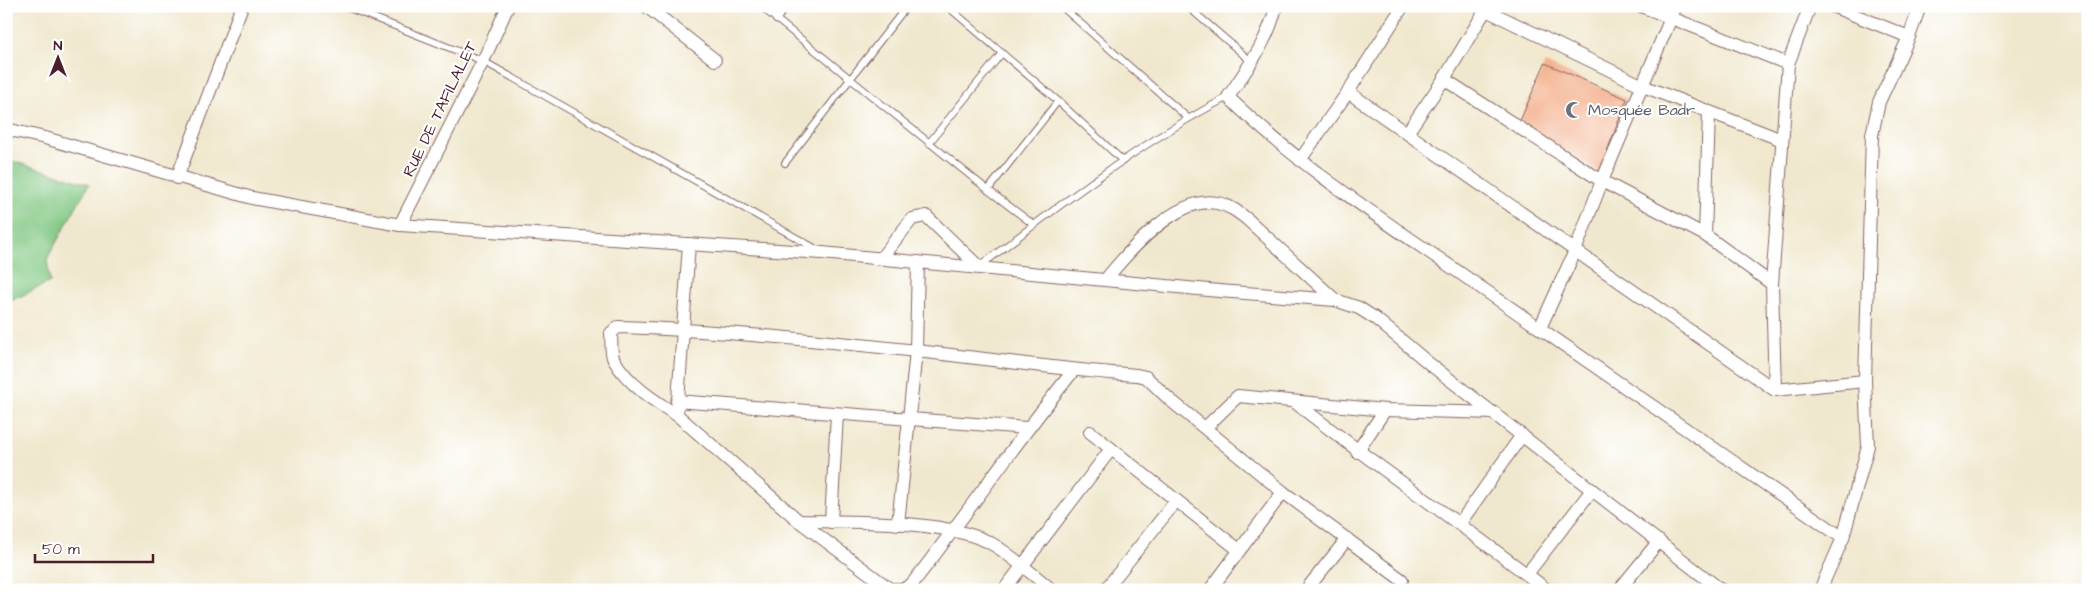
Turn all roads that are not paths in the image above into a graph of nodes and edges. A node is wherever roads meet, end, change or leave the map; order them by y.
1 (242, 6) edge
2 (344, 6) edge
3 (508, 6) edge
4 (646, 6) edge
5 (760, 6) edge
6 (787, 6) edge
7 (907, 6) edge
8 (946, 6) edge
9 (1062, 6) edge
10 (1187, 6) edge
11 (1276, 6) edge
12 (1403, 6) edge
13 (1640, 6) edge
14 (1676, 6) edge
15 (1810, 6) edge
16 (1832, 6) edge
17 (1920, 6) edge
18 (1487, 8) edge
19 (1670, 19) junction
20 (776, 20) junction
21 (1909, 37) junction
22 (1002, 53) junction
23 (715, 60) dead end
24 (483, 61) junction
25 (1252, 62) junction
26 (1788, 64) junction
27 (850, 78) junction
28 (1444, 80) junction
29 (1644, 86) junction
30 (1348, 92) junction
31 (1228, 97) junction
32 (1058, 102) junction
33 (1709, 113) junction
34 (1188, 118) junction
35 (6, 129) edge
36 (1407, 133) junction
37 (1782, 140) junction
38 (929, 143) junction
39 (1300, 160) junction
40 (1123, 161) junction
41 (785, 164) dead end
42 (177, 178) junction
43 (1602, 181) junction
44 (988, 190) junction
45 (400, 225) junction
46 (1034, 225) junction
47 (1705, 235) junction
48 (689, 244) junction
49 (1575, 251) junction
50 (822, 253) junction
51 (881, 258) junction
52 (918, 262) junction
53 (979, 267) junction
54 (1106, 279) junction
55 (1772, 284) junction
56 (1335, 300) junction
57 (1540, 328) junction
58 (683, 329) junction
59 (916, 351) junction
60 (1074, 370) junction
61 (1865, 381) junction
62 (1775, 390) junction
63 (677, 401) junction
64 (1296, 403) junction
65 (1384, 410) junction
66 (1495, 413) junction
67 (837, 414) junction
68 (677, 415) junction
69 (908, 420) junction
70 (1206, 427) junction
71 (1026, 428) junction
72 (1090, 432) dead end
73 (1522, 434) junction
74 (1111, 448) junction
75 (1357, 452) junction
76 (1592, 490) junction
77 (1283, 492) junction
78 (1176, 502) junction
79 (799, 521) junction
80 (831, 522) junction
81 (1460, 523) junction
82 (898, 524) junction
83 (954, 530) junction
84 (1843, 538) junction
85 (1347, 539) junction
86 (1659, 541) junction
87 (1239, 550) junction
88 (1022, 566) junction
89 (1526, 574) junction
90 (1402, 580) dead end
91 (1004, 590) edge
92 (1052, 590) edge
93 (1105, 590) edge
94 (1210, 590) edge
95 (1306, 590) edge
96 (1547, 590) edge
97 (1619, 590) edge
98 (1721, 590) edge
99 (1820, 590) edge

1 - 42 street
2 - 24 lane
3 - 24 street, RUE DE TAFILALET
4 - 23 street
5 - 20 lane
6 - 20 lane
7 - 27 lane
8 - 22 lane
9 - 34 lane
10 - 25 lane
11 - 25 street
12 - 30 street
13 - 19 street
14 - 19 street
15 - 26 street
16 - 21 street
17 - 21 street
18 - 28 street
18 - 29 street
19 - 26 street
19 - 29 street
20 - 27 lane
21 - 61 street
22 - 32 lane
22 - 38 lane
24 - 45 street, RUE DE TAFILALET
24 - 50 lane
25 - 31 street
26 - 37 street
27 - 38 lane
27 - 41 lane
28 - 36 street
28 - 43 street
29 - 33 street
29 - 43 street
30 - 36 street
30 - 39 street
31 - 34 lane
31 - 39 street
32 - 40 lane
32 - 44 lane
33 - 37 street
33 - 47 street
34 - 40 lane
35 - 42 street
36 - 49 street
37 - 55 street
38 - 44 lane
39 - 57 street
40 - 46 lane
42 - 45 street
43 - 47 street
43 - 49 street
44 - 46 lane
45 - 48 street
46 - 53 lane
47 - 55 street
48 - 50 street
48 - 58 street
49 - 57 street
49 - 62 street
50 - 51 street
51 - 52 street
51 - 53 street
52 - 53 street
52 - 59 street
53 - 54 street
54 - 56 street
54 - 56 street
55 - 62 street
56 - 66 street
57 - 84 street
58 - 59 street
58 - 63 street
58 - 68 street
59 - 60 street
59 - 69 street
60 - 70 street
60 - 71 street
61 - 62 street
61 - 84 street
63 - 67 street
63 - 68 street
64 - 65 street
64 - 70 street
64 - 75 street
65 - 66 street
65 - 75 street
66 - 73 street
67 - 69 street
67 - 80 street
68 - 79 street
69 - 71 street
69 - 82 street
70 - 77 street
71 - 83 street
72 - 74 street
73 - 76 street
73 - 81 street
74 - 78 street
74 - 88 street
75 - 81 street
76 - 86 street
76 - 89 street
77 - 85 street
77 - 87 street
78 - 87 street
78 - 93 street
79 - 80 street
79 - 83 street
80 - 82 street
81 - 89 street
82 - 83 street
83 - 88 street
84 - 99 street
85 - 90 street
85 - 95 street
86 - 97 street
86 - 98 street
87 - 94 street
88 - 91 street
88 - 92 street
89 - 96 street

